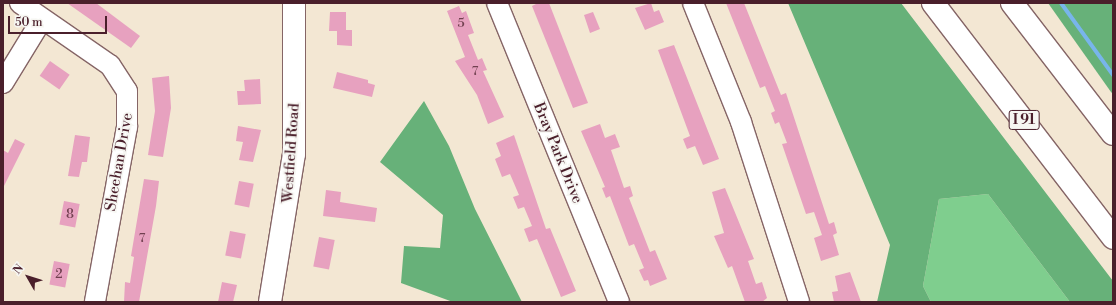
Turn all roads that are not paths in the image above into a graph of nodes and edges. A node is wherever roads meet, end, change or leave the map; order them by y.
1 (20, 3) edge
2 (294, 3) edge
3 (497, 3) edge
4 (693, 3) edge
5 (933, 3) edge
6 (1012, 3) edge
7 (42, 20) junction
8 (3, 83) edge
9 (1113, 134) edge
10 (1113, 238) edge
11 (95, 302) edge
12 (270, 302) edge
13 (619, 302) edge
14 (799, 302) edge

1 - 7 street, Sheehan Drive
2 - 12 main road, Westfield Road
3 - 13 street, Bray Park Drive
4 - 14 street
5 - 10 main road, I 91
6 - 9 main road
7 - 8 street
7 - 11 street, Sheehan Drive

